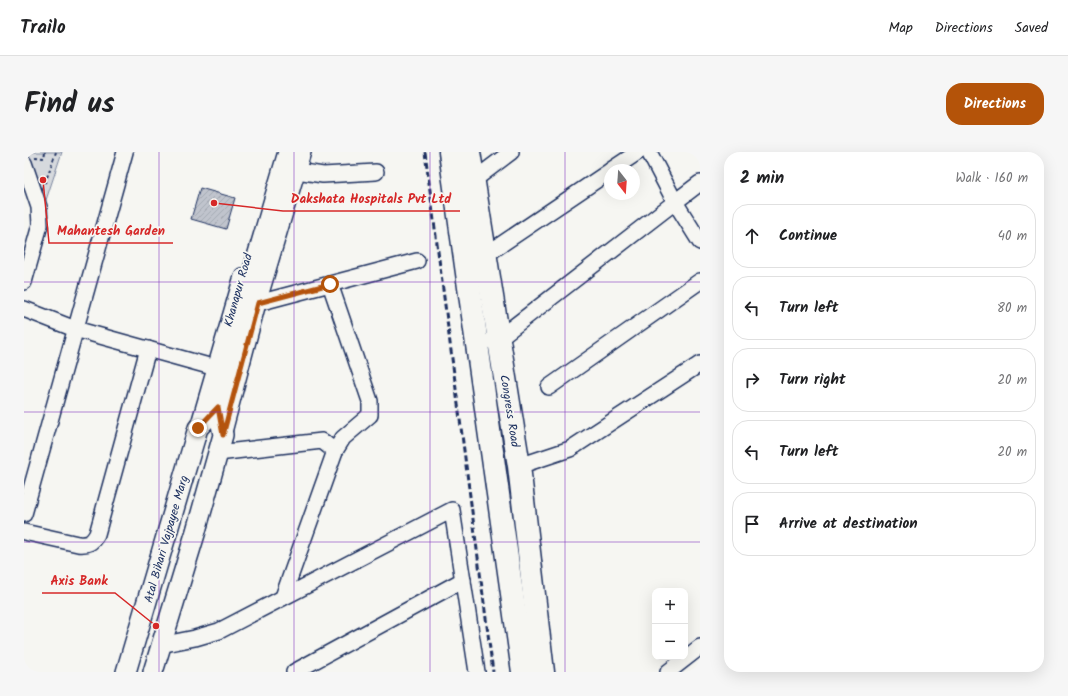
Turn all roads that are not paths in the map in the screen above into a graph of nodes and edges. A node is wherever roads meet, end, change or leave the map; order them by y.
1 (125, 152) edge
2 (280, 152) edge
3 (288, 152) edge
4 (303, 152) edge
5 (450, 152) edge
6 (469, 152) edge
7 (511, 152) edge
8 (638, 152) edge
9 (649, 152) edge
10 (28, 160) edge
11 (620, 164) edge
12 (297, 171) junction
13 (376, 172) dead end
14 (604, 175) edge
15 (474, 180) junction
16 (700, 183) edge
17 (675, 202) junction
18 (700, 242) edge
19 (484, 256) junction
20 (417, 261) dead end
21 (700, 281) edge
22 (24, 282) edge
23 (330, 284) junction
24 (258, 303) junction
25 (24, 309) edge
26 (76, 329) junction
27 (499, 338) junction
28 (478, 344) junction
29 (148, 349) junction
30 (700, 364) edge
31 (216, 368) junction
32 (549, 387) dead end
33 (218, 407) junction
34 (198, 428) junction
35 (223, 435) junction
36 (335, 451) junction
37 (218, 453) junction
38 (518, 466) junction
39 (24, 514) edge
40 (24, 532) edge
41 (463, 580) junction
42 (283, 597) junction
43 (160, 645) junction
44 (700, 648) edge
45 (672, 670) edge
46 (126, 672) edge
47 (153, 672) edge
48 (294, 672) edge
49 (477, 672) edge
50 (523, 672) edge
51 (543, 672) edge

1 - 26 street
2 - 31 street, Khanapur Road
3 - 33 main road
4 - 12 street
5 - 28 highway, Congress Road
6 - 15 highway, Congress Road
7 - 15 street
8 - 11 street
9 - 17 street
10 - 22 street
12 - 13 street
12 - 24 street
14 - 19 street
15 - 19 highway, Congress Road
16 - 17 street
17 - 18 street
17 - 27 street
19 - 27 highway, Congress Road
20 - 23 street
21 - 32 street
23 - 24 street
23 - 36 street
24 - 35 street
25 - 26 street
26 - 29 street
26 - 39 street
27 - 28 street
27 - 38 highway, Congress Road
28 - 50 highway, Congress Road
29 - 31 street
29 - 40 street
30 - 38 street
31 - 34 street, Khanapur Road
33 - 34 main road
33 - 35 main road
34 - 46 main road, Atal Bihari Vajpayee Marg
35 - 37 main road, Atal Bihari Vajpayee Marg
36 - 37 street
36 - 42 street
37 - 43 main road, Atal Bihari Vajpayee Marg
38 - 51 highway, Congress Road
41 - 42 street
41 - 48 street
41 - 49 street
42 - 43 street
43 - 47 main road, Atal Bihari Vajpayee Marg
44 - 45 street

